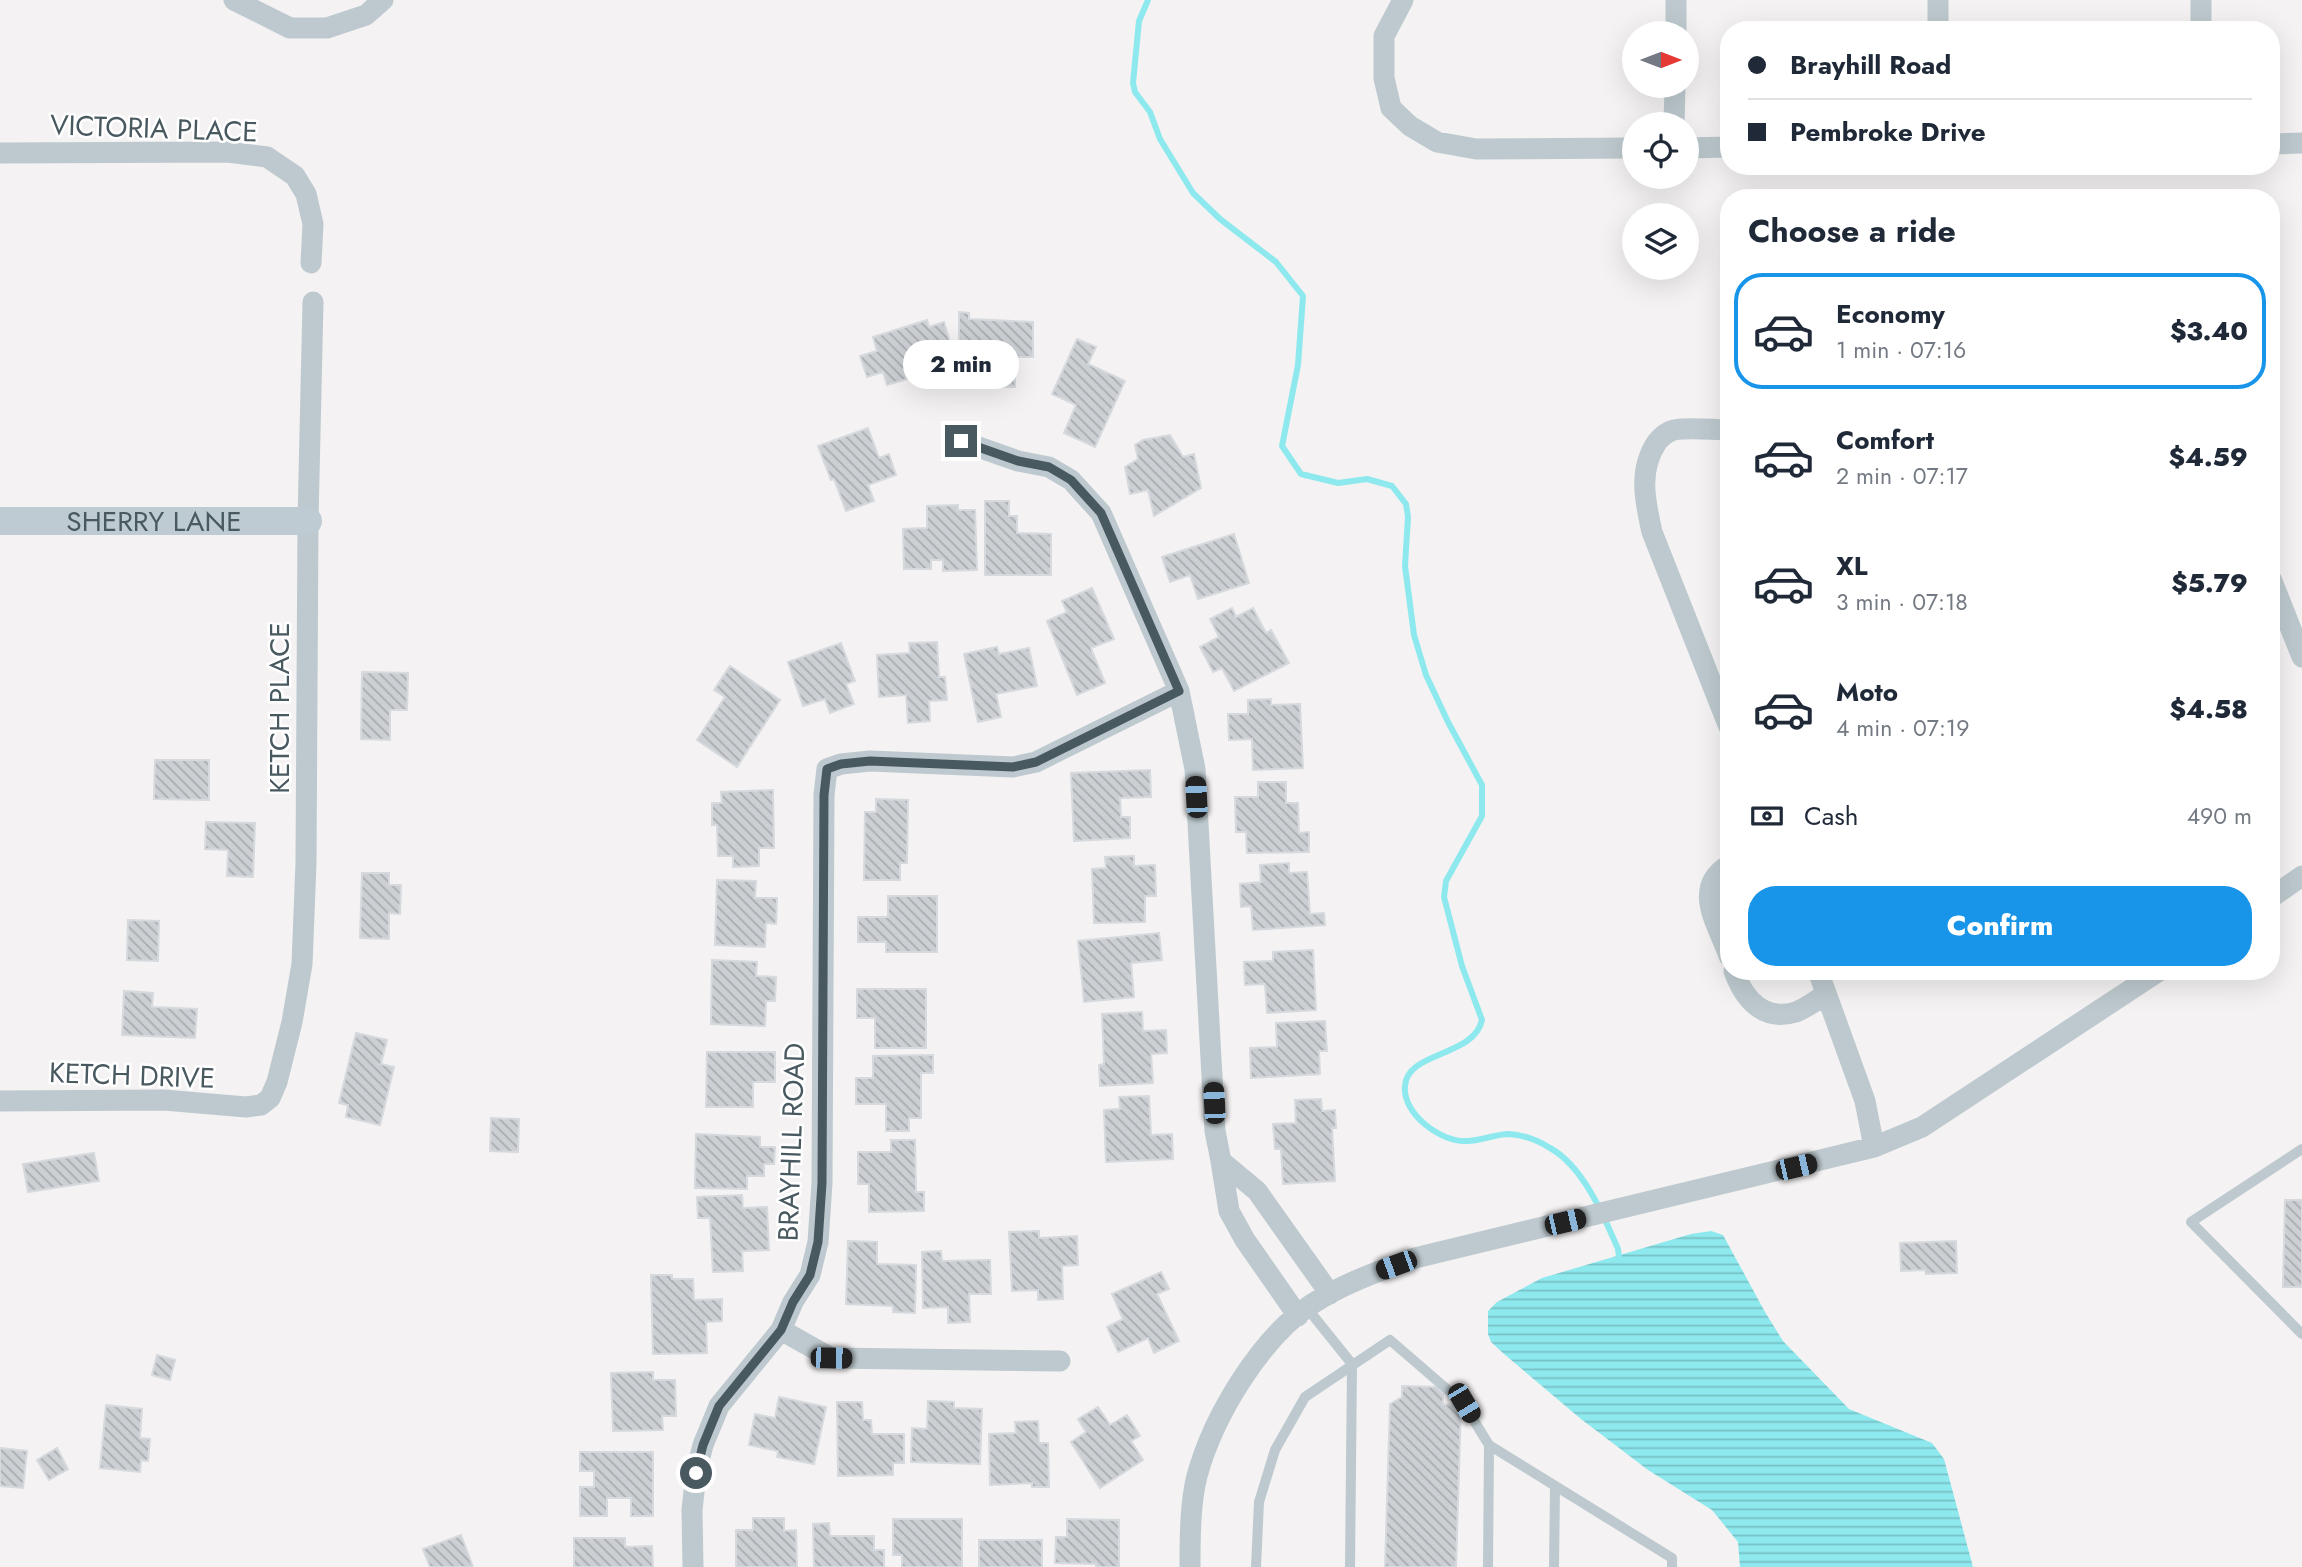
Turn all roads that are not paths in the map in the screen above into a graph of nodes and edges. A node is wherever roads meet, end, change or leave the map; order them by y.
1 (234, 0) edge
2 (383, 0) edge
3 (1403, 0) edge
4 (1676, 0) edge
5 (1938, 0) edge
6 (2201, 0) edge
7 (1676, 21) edge
8 (1938, 21) edge
9 (2201, 21) edge
10 (2280, 144) edge
11 (2302, 144) edge
12 (1622, 148) edge
13 (1699, 148) edge
14 (1720, 148) edge
15 (0, 153) edge
16 (311, 263) dead end
17 (313, 302) dead end
18 (1720, 430) edge
19 (961, 441) dead end
20 (0, 521) edge
21 (309, 521) junction
22 (2280, 601) edge
23 (2302, 657) edge
24 (1179, 691) junction
25 (1720, 704) edge
26 (1720, 871) edge
27 (2302, 876) edge
28 (2280, 891) edge
29 (1720, 932) edge
30 (1737, 980) edge
31 (1821, 980) edge
32 (2145, 980) edge
33 (1826, 995) junction
34 (0, 1101) edge
35 (261, 1105) joint
36 (1874, 1147) junction
37 (2302, 1149) edge
38 (1221, 1161) junction
39 (1275, 1218) junction
40 (1245, 1240) junction
41 (1330, 1294) junction
42 (1303, 1312) junction
43 (781, 1330) junction
44 (2302, 1334) edge
45 (1060, 1361) dead end
46 (1352, 1364) junction
47 (1489, 1445) junction
48 (1555, 1487) junction
49 (693, 1567) edge
50 (1190, 1567) edge
51 (1256, 1567) edge
52 (1350, 1567) edge
53 (1488, 1567) edge
54 (1554, 1567) edge
55 (1672, 1567) edge

1 - 2 street
3 - 12 street
4 - 7 street
5 - 8 street
6 - 9 street
10 - 11 street
13 - 14 street
15 - 16 street, VICTORIA PLACE
17 - 21 street, KETCH PLACE
18 - 25 street
19 - 24 street
20 - 21 street, SHERRY LANE
21 - 35 street, KETCH PLACE
22 - 23 street
24 - 38 street
24 - 43 street, BRAYHILL ROAD
26 - 29 street
27 - 28 street
30 - 33 street
31 - 33 street
32 - 36 street
33 - 36 street
34 - 35 street, KETCH DRIVE
36 - 41 street
37 - 44 lane
38 - 39 street
38 - 40 street
39 - 40 street
39 - 41 street
40 - 42 street
41 - 42 street
42 - 46 lane
42 - 50 street
43 - 45 street
43 - 49 street, BRAYHILL ROAD
46 - 47 lane
46 - 51 lane
46 - 52 lane
47 - 48 lane
47 - 53 lane
48 - 54 lane
48 - 55 lane

